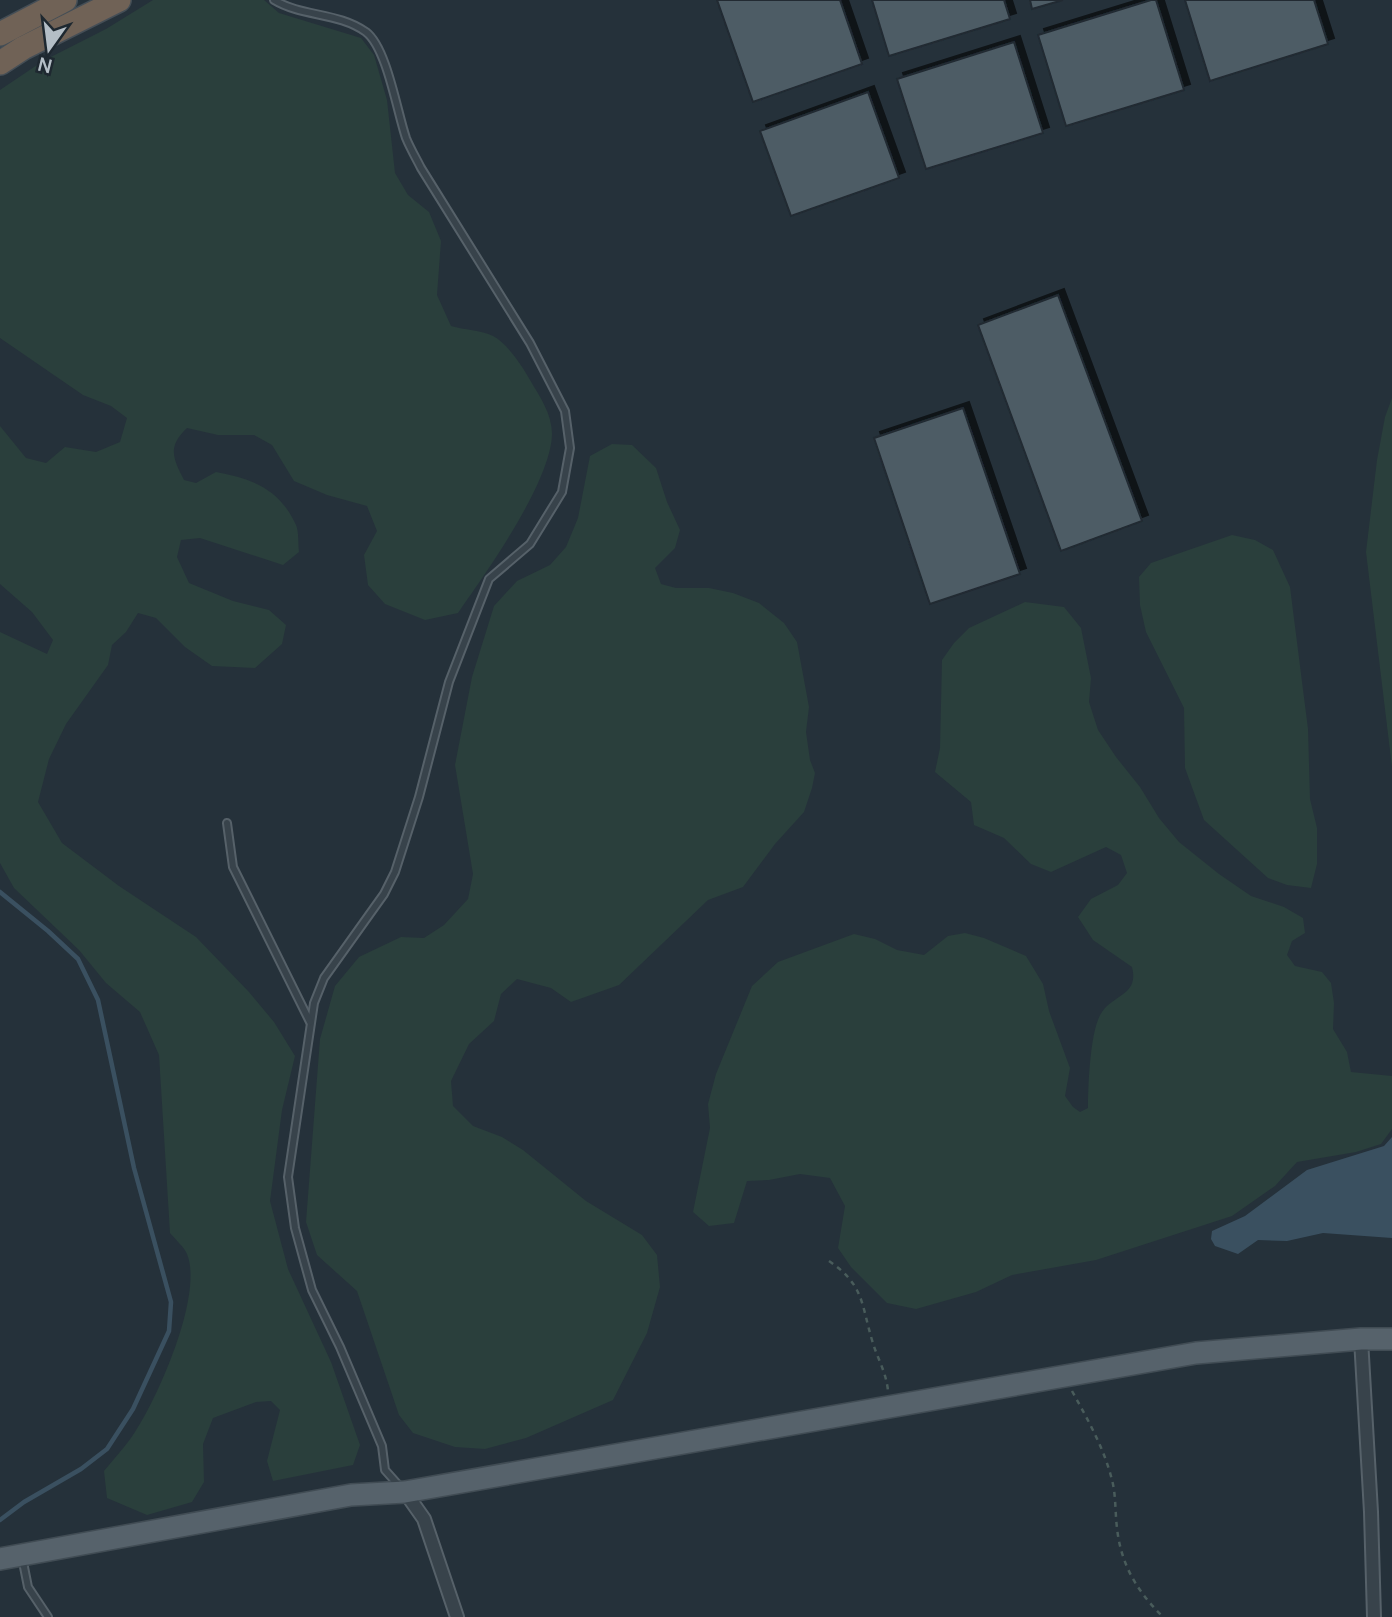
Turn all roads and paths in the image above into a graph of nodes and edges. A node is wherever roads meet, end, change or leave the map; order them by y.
1 (65, 0) edge
2 (119, 0) edge
3 (274, 0) edge
4 (0, 34) edge
5 (0, 63) edge
6 (227, 823) dead end
7 (311, 1024) junction
8 (829, 1261) dead end
9 (1361, 1339) junction
10 (1392, 1339) edge
11 (1064, 1376) junction
12 (889, 1407) junction
13 (405, 1492) junction
14 (22, 1555) junction
15 (0, 1559) edge
16 (48, 1617) edge
17 (457, 1617) edge
18 (1163, 1617) edge
19 (1374, 1617) edge

1 - 4 highway
2 - 5 highway
3 - 7 lane
6 - 7 lane
7 - 13 lane
8 - 12 path
9 - 10 main road
9 - 11 main road
9 - 19 street
11 - 12 main road
11 - 18 path
12 - 13 main road
13 - 14 main road
13 - 17 street
14 - 15 main road
14 - 16 lane

